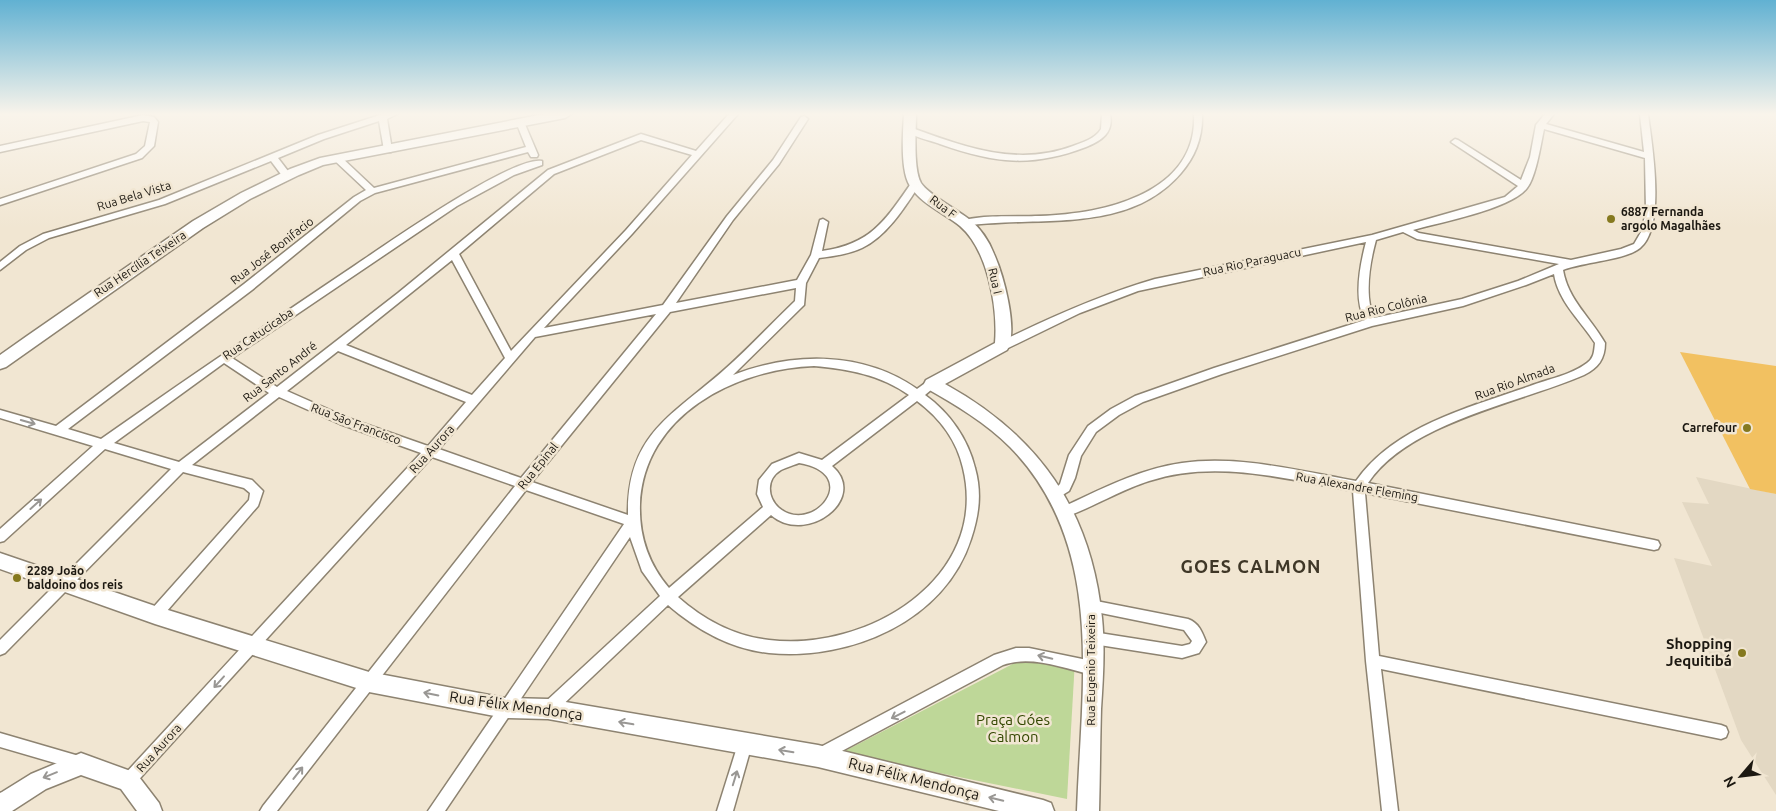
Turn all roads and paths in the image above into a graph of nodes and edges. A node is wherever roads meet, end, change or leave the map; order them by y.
1 (147, 152) edge
2 (287, 152) edge
3 (376, 152) edge
4 (520, 152) edge
5 (533, 152) edge
6 (602, 152) edge
7 (691, 152) edge
8 (783, 152) edge
9 (909, 152) edge
10 (975, 152) edge
11 (1065, 152) edge
12 (1190, 152) edge
13 (1471, 152) edge
14 (1535, 152) edge
15 (1634, 152) edge
16 (1649, 152) edge
17 (698, 154) joint
18 (1649, 156) junction
19 (273, 158) junction
20 (337, 158) junction
21 (539, 163) junction
22 (551, 172) junction
23 (286, 175) junction
24 (916, 184) junction
25 (1524, 186) junction
26 (372, 191) junction
27 (0, 202) edge
28 (823, 222) dead end
29 (965, 223) junction
30 (1403, 228) junction
31 (1372, 238) junction
32 (454, 254) junction
33 (816, 255) junction
34 (1571, 263) junction
35 (0, 267) edge
36 (1558, 269) junction
37 (801, 283) junction
38 (666, 309) junction
39 (1370, 322) junction
40 (532, 334) junction
41 (336, 346) junction
42 (1002, 346) junction
43 (224, 358) junction
44 (510, 358) junction
45 (0, 363) edge
46 (925, 389) junction
47 (707, 391) junction
48 (277, 392) junction
49 (474, 401) junction
50 (0, 414) edge
51 (57, 431) junction
52 (103, 444) junction
53 (430, 451) junction
54 (824, 464) junction
55 (181, 467) junction
56 (523, 484) junction
57 (1359, 487) junction
58 (1056, 494) junction
59 (769, 509) junction
60 (1065, 512) junction
61 (633, 522) junction
62 (0, 537) edge
63 (1654, 546) dead end
64 (0, 561) edge
65 (65, 585) junction
66 (668, 597) junction
67 (1091, 606) junction
68 (155, 615) junction
69 (1093, 638) junction
70 (252, 645) junction
71 (0, 649) edge
72 (1373, 661) junction
73 (1092, 668) junction
74 (369, 682) junction
75 (505, 708) junction
76 (548, 709) junction
77 (1720, 732) dead end
78 (0, 740) edge
79 (745, 744) junction
80 (818, 756) junction
81 (81, 764) junction
82 (128, 781) junction
83 (0, 807) edge
84 (151, 811) edge
85 (268, 811) edge
86 (436, 811) edge
87 (725, 811) edge
88 (1043, 811) edge
89 (1088, 811) edge
90 (1390, 811) edge

1 - 27 street
2 - 19 street, Rua Bela Vista
3 - 20 main road
4 - 26 street, Rua José Bonifacio
5 - 21 street
6 - 22 street, Rua Santo André
7 - 17 street, Rua Santo André
8 - 38 street, Rua Epinal
9 - 24 street
10 - 11 street
12 - 29 street, Rua F
13 - 25 street
14 - 25 street
15 - 18 street
16 - 18 street, Rua Rio Colônia
17 - 40 street, Rua Aurora
18 - 34 street, Rua Rio Colônia
19 - 23 street
19 - 35 street, Rua Bela Vista
20 - 23 main road
20 - 26 street
21 - 22 street
21 - 43 street, Rua Catucicaba
22 - 32 street, Rua Santo André
23 - 45 street, Rua Hercília Teixeira
24 - 29 street, Rua F
24 - 33 street
25 - 30 street, Rua Rio Paraguacu
26 - 51 street, Rua José Bonifacio
28 - 33 street
29 - 42 street, Rua I
30 - 31 street, Rua Rio Paraguacu
30 - 34 street
31 - 39 street
31 - 42 street, Rua Rio Paraguacu
32 - 41 street, Rua Santo André
32 - 44 street
33 - 37 street
34 - 36 street, Rua Rio Colônia
36 - 39 street, Rua Rio Colônia
36 - 57 street, Rua Rio Almada
37 - 38 street
37 - 47 street
38 - 40 street
38 - 56 street, Rua Epinal
39 - 58 street, Rua Rio Colônia
40 - 44 street, Rua Aurora
41 - 48 street, Rua Santo André
41 - 49 street
42 - 46 street, Rua Rio Paraguacu
43 - 48 street, Rua São Francisco
43 - 52 street, Rua Catucicaba
44 - 49 street, Rua Aurora
46 - 47 street
46 - 54 street
46 - 58 street, Rua Eugenio Teixeira
46 - 66 street
47 - 61 street
48 - 53 street, Rua São Francisco
48 - 55 street, Rua Santo André
49 - 53 street, Rua Aurora
50 -> 51 street
51 - 52 street
52 - 55 street
62 -> 52 street, Rua Catucicaba
53 - 56 street, Rua São Francisco
53 - 70 street, Rua Aurora
54 - 59 street
54 - 59 street
55 - 65 street, Rua Santo André
55 - 68 street
56 - 61 street, Rua São Francisco
56 - 74 street, Rua Epinal
57 - 60 street, Rua Alexandre Fleming
57 - 63 street, Rua Alexandre Fleming
57 - 72 street
58 - 60 street, Rua Eugenio Teixeira
59 - 66 street
60 - 67 street, Rua Eugenio Teixeira
61 - 66 street
61 - 75 street
64 - 65 main road, Rua Félix Mendonça
65 - 68 main road, Rua Félix Mendonça
65 - 71 street, Rua Santo André
66 - 76 street
67 - 69 street, Rua Eugenio Teixeira
67 - 69 street
68 - 70 main road, Rua Félix Mendonça
69 - 73 street, Rua Eugenio Teixeira
70 - 74 main road, Rua Félix Mendonça
70 -> 82 street, Rua Aurora
72 - 77 street
72 - 90 street
73 -> 80 street
73 - 89 street, Rua Eugenio Teixeira
75 -> 74 main road, Rua Félix Mendonça
85 -> 74 street, Rua Epinal
75 - 76 main road, Rua Félix Mendonça
75 - 86 street
79 -> 76 main road, Rua Félix Mendonça
78 - 81 street
80 -> 79 main road, Rua Félix Mendonça
87 -> 79 street
88 -> 80 main road, Rua Félix Mendonça
81 - 82 street
81 -> 83 street
82 - 84 street

